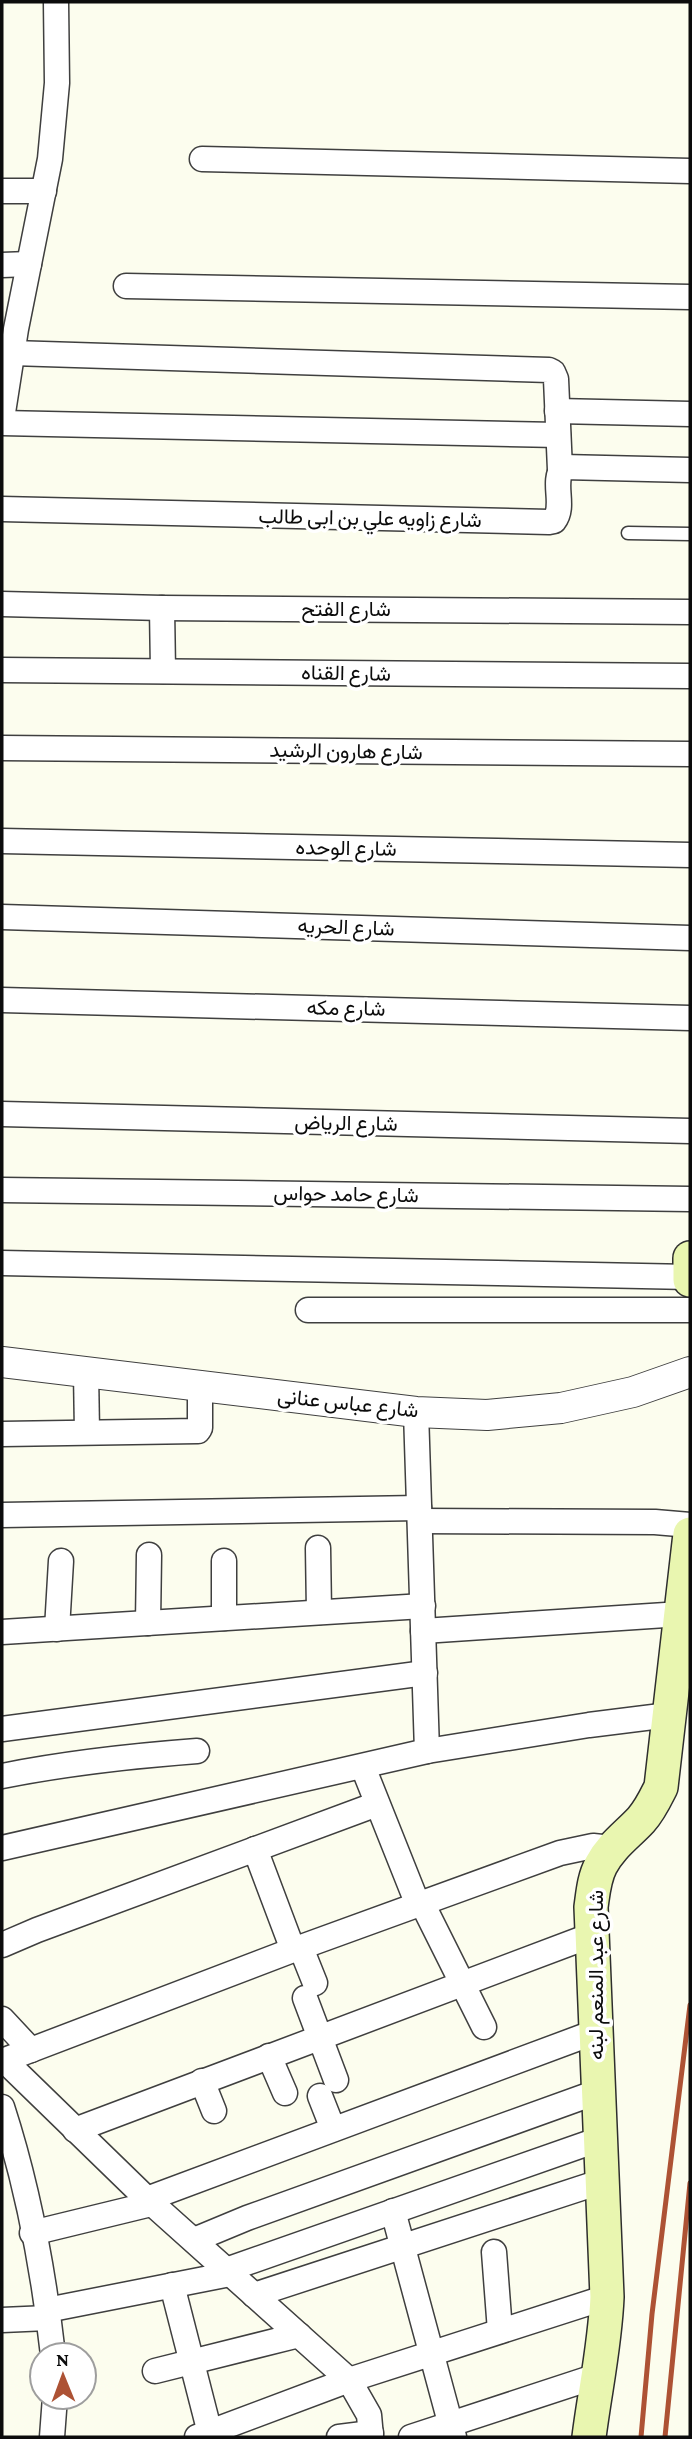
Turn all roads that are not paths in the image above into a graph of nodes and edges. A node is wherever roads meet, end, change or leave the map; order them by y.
1 (56, 2) edge
2 (202, 159) dead end
3 (690, 171) edge
4 (2, 191) edge
5 (44, 191) junction
6 (29, 264) junction
7 (2, 265) edge
8 (126, 286) dead end
9 (690, 297) edge
10 (10, 337) edge
11 (2, 412) edge
12 (690, 414) edge
13 (558, 423) junction
14 (560, 470) junction
15 (690, 470) edge
16 (2, 509) edge
17 (628, 533) dead end
18 (690, 534) edge
19 (2, 604) edge
20 (162, 608) junction
21 (690, 612) edge
22 (2, 670) edge
23 (163, 671) junction
24 (690, 676) edge
25 (2, 748) edge
26 (690, 754) edge
27 (2, 841) edge
28 (690, 855) edge
29 (2, 917) edge
30 (690, 938) edge
31 (2, 1000) edge
32 (690, 1018) edge
33 (2, 1114) edge
34 (690, 1131) edge
35 (2, 1190) edge
36 (690, 1199) edge
37 (690, 1258) edge
38 (2, 1263) edge
39 (690, 1279) edge
40 (308, 1310) dead end
41 (690, 1310) edge
42 (2, 1362) edge
43 (86, 1372) junction
44 (690, 1372) edge
45 (200, 1386) junction
46 (416, 1412) junction
47 (87, 1432) junction
48 (2, 1433) edge
49 (420, 1514) junction
50 (2, 1516) edge
51 (690, 1525) edge
52 (690, 1534) edge
53 (318, 1548) dead end
54 (149, 1555) dead end
55 (61, 1561) dead end
56 (224, 1561) dead end
57 (423, 1606) junction
58 (319, 1612) junction
59 (681, 1614) junction
60 (224, 1618) junction
61 (148, 1623) junction
62 (57, 1629) junction
63 (423, 1631) junction
64 (2, 1632) edge
65 (425, 1673) junction
66 (670, 1715) junction
67 (2, 1729) edge
68 (197, 1751) dead end
69 (427, 1751) junction
70 (363, 1767) junction
71 (2, 1776) edge
72 (377, 1804) junction
73 (2, 1848) edge
74 (612, 1848) junction
75 (255, 1849) junction
76 (420, 1904) junction
77 (592, 1935) junction
78 (2, 1945) edge
79 (297, 1949) junction
80 (464, 1985) junction
81 (2, 2020) edge
82 (484, 2026) dead end
83 (595, 2032) junction
84 (320, 2038) junction
85 (31, 2050) junction
86 (269, 2056) junction
87 (3, 2061) edge
88 (202, 2081) junction
89 (597, 2092) junction
90 (285, 2093) dead end
91 (2, 2108) edge
92 (214, 2111) dead end
93 (75, 2130) junction
94 (333, 2130) junction
95 (600, 2139) junction
96 (603, 2180) junction
97 (149, 2201) junction
98 (393, 2211) junction
99 (32, 2233) junction
100 (194, 2240) junction
101 (402, 2247) junction
102 (494, 2252) dead end
103 (228, 2272) junction
104 (172, 2285) junction
105 (254, 2295) junction
106 (607, 2297) junction
107 (48, 2314) junction
108 (2, 2319) edge
109 (500, 2331) junction
110 (299, 2335) junction
111 (51, 2341) edge
112 (431, 2353) junction
113 (192, 2362) junction
114 (155, 2371) dead end
115 (600, 2375) junction
116 (349, 2380) junction
117 (54, 2411) edge
118 (452, 2431) edge
119 (206, 2435) edge
120 (371, 2435) edge
121 (52, 2437) edge
122 (339, 2437) edge
123 (411, 2437) edge
124 (589, 2437) edge

1 - 5 street
2 - 3 street
4 - 5 street
5 - 6 street
6 - 7 street
6 - 10 street
8 - 9 street
10 - 11 street
10 - 13 street, شارع زاويه علي بن ابى طالب
11 - 13 street
12 - 13 street
13 - 14 street, شارع زاويه علي بن ابى طالب
14 - 15 street
14 - 16 street, شارع زاويه علي بن ابى طالب
17 - 18 lane
19 - 20 street, شارع الفتح
20 - 21 street, شارع الفتح
20 - 23 street
22 - 23 street, شارع القناه
23 - 24 street, شارع القناه
25 - 26 street, شارع هارون الرشيد
27 - 28 street, شارع الوحده
29 - 30 street, شارع الحريه
31 - 32 street, شارع مكه
33 - 34 street, شارع الرياض
35 - 36 street, شارع حامد حواس
37 - 39 main road
38 - 39 street
40 - 41 street
42 - 43 street, شارع عباس عنانى
43 - 45 street, شارع عباس عنانى
43 - 47 street
44 - 46 street, شارع عباس عنانى
45 - 46 street, شارع عباس عنانى
45 - 47 street
46 - 49 street
47 - 48 street
49 - 50 street
49 - 51 street
49 - 57 street
52 - 59 main road, شارع عبد المنعم لبنه
53 - 58 street
54 - 61 street
55 - 62 street
56 - 60 street
57 - 58 street
57 - 63 street
58 - 60 street
59 - 63 street
59 - 66 main road, شارع عبد المنعم لبنه
60 - 61 street
61 - 62 street
62 - 64 street
63 - 65 street
65 - 67 street
65 - 69 street
66 - 69 street
66 - 74 main road, شارع عبد المنعم لبنه
68 - 71 street
69 - 70 street
70 - 72 street
70 - 73 street
72 - 75 street
72 - 76 street
74 - 76 street
74 - 77 main road, شارع عبد المنعم لبنه
75 - 78 street
75 - 79 street
76 - 79 street
76 - 80 street
77 - 80 street
77 - 83 main road, شارع عبد المنعم لبنه
79 - 84 street
79 - 85 street
80 - 82 street
80 - 84 street
81 - 85 street
83 - 89 main road, شارع عبد المنعم لبنه
83 - 94 street
84 - 86 street
84 - 94 street
85 - 87 street
86 - 88 street
86 - 90 street
87 - 93 street
88 - 92 street
88 - 93 street
89 - 95 main road, شارع عبد المنعم لبنه
89 - 100 street
91 - 99 street
93 - 97 street
94 - 97 street
95 - 96 main road, شارع عبد المنعم لبنه
95 - 98 street
96 - 101 street
96 - 106 main road, شارع عبد المنعم لبنه
97 - 99 street
97 - 100 street
98 - 101 street
98 - 103 street
99 - 107 street
100 - 103 street
101 - 105 street
101 - 112 street
102 - 109 street
103 - 104 street
103 - 105 street
104 - 107 street
104 - 113 street
105 - 110 street
106 - 109 street
106 - 115 main road, شارع عبد المنعم لبنه
107 - 108 street
107 - 111 street
109 - 112 street
110 - 113 street
110 - 116 street
112 - 116 street
112 - 118 street
113 - 114 street
113 - 119 street
115 - 118 street
115 - 124 main road, شارع عبد المنعم لبنه
116 - 119 street
116 - 120 street
117 - 121 street
118 - 123 street
120 - 122 street

